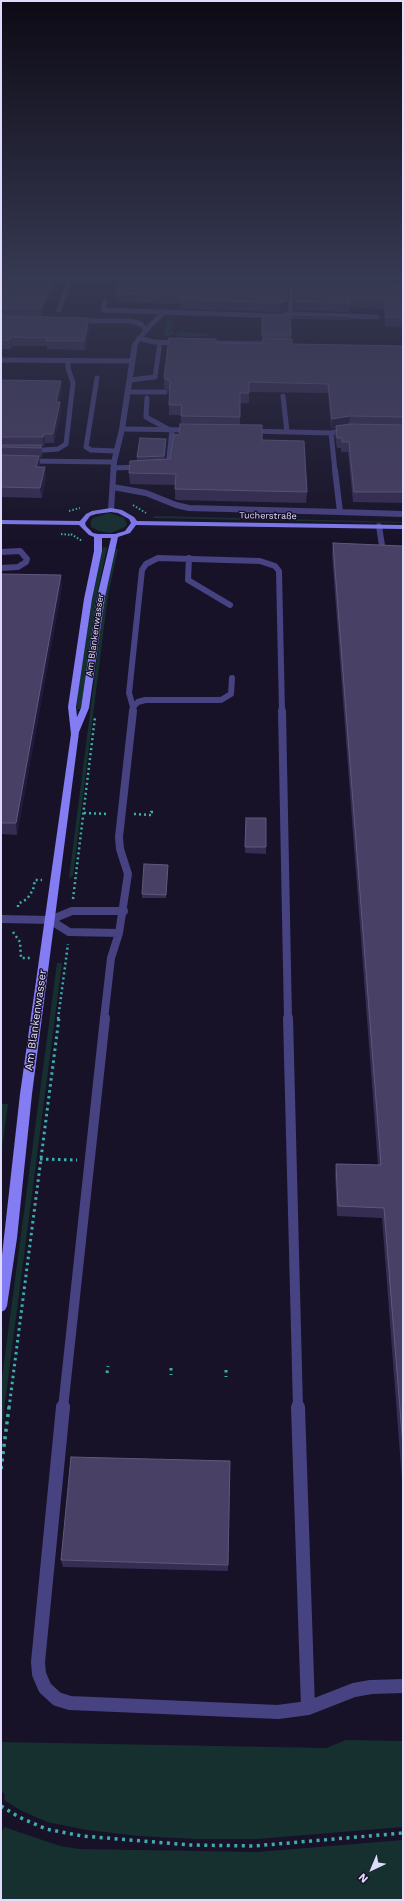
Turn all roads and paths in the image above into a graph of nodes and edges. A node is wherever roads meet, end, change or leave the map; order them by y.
1 (68, 368) edge
2 (131, 368) edge
3 (156, 368) edge
4 (97, 378) dead end
5 (130, 380) junction
6 (128, 392) junction
7 (165, 392) edge
8 (283, 396) edge
9 (147, 398) dead end
10 (122, 429) junction
11 (171, 430) junction
12 (195, 430) edge
13 (356, 430) edge
14 (241, 431) edge
15 (287, 432) junction
16 (330, 433) junction
17 (22, 451) edge
18 (102, 456) dead end
19 (114, 459) junction
20 (24, 461) edge
21 (144, 467) edge
22 (160, 467) edge
23 (113, 487) junction
24 (111, 510) junction
25 (340, 512) junction
26 (403, 514) edge
27 (1, 522) edge
28 (82, 523) junction
29 (134, 523) junction
30 (379, 526) junction
31 (403, 527) edge
32 (98, 536) junction
33 (114, 536) junction
34 (1, 552) edge
35 (403, 552) edge
36 (189, 558) junction
37 (1, 568) edge
38 (230, 605) dead end
39 (232, 678) dead end
40 (133, 707) junction
41 (96, 712) dead end
42 (75, 734) junction
43 (84, 813) junction
44 (98, 814) dead end
45 (124, 910) junction
46 (72, 911) junction
47 (1, 919) edge
48 (50, 920) junction
49 (69, 932) junction
50 (120, 933) junction
51 (40, 1158) junction
52 (66, 1160) dead end
53 (1, 1306) edge
54 (108, 1366) dead end
55 (171, 1368) dead end
56 (226, 1370) dead end
57 (107, 1373) dead end
58 (171, 1375) dead end
59 (226, 1377) dead end
60 (1, 1469) edge
61 (403, 1686) edge
62 (308, 1708) junction
63 (1, 1806) edge
64 (403, 1833) edge

1 - 17 lane
2 - 5 street
3 - 5 lane
4 - 19 lane
5 - 6 street
6 - 7 lane
6 - 10 street
8 - 15 lane
9 - 11 lane
10 - 11 lane
10 - 19 street
11 - 12 lane
11 - 22 lane
13 - 16 lane
14 - 15 lane
15 - 16 lane
16 - 25 lane
18 - 19 lane
19 - 20 lane
19 - 21 lane
19 - 23 street
23 - 24 street
23 - 25 lane
24 - 28 street
24 - 29 street
25 - 26 lane
27 - 28 street
28 - 32 street
29 - 30 street, Tucherstraße
29 - 33 street
30 - 31 street, Tucherstraße
30 - 35 lane
32 - 33 street
32 - 42 street, Am Blankenwasser
33 - 42 street, Am Blankenwasser
34 - 37 lane
36 - 38 lane
36 - 40 lane
36 - 62 lane
39 - 40 lane
40 - 45 lane
41 - 43 path
42 - 48 street, Am Blankenwasser
43 - 44 path
43 - 46 path
45 - 46 lane
45 - 50 lane
46 - 48 lane
47 - 48 street
48 - 49 lane
48 - 53 street, Am Blankenwasser
49 - 50 lane
49 - 51 path
50 - 62 lane
51 - 52 path
51 - 60 path
54 - 57 path
55 - 58 path
56 - 59 path
61 - 62 lane
63 - 64 path

